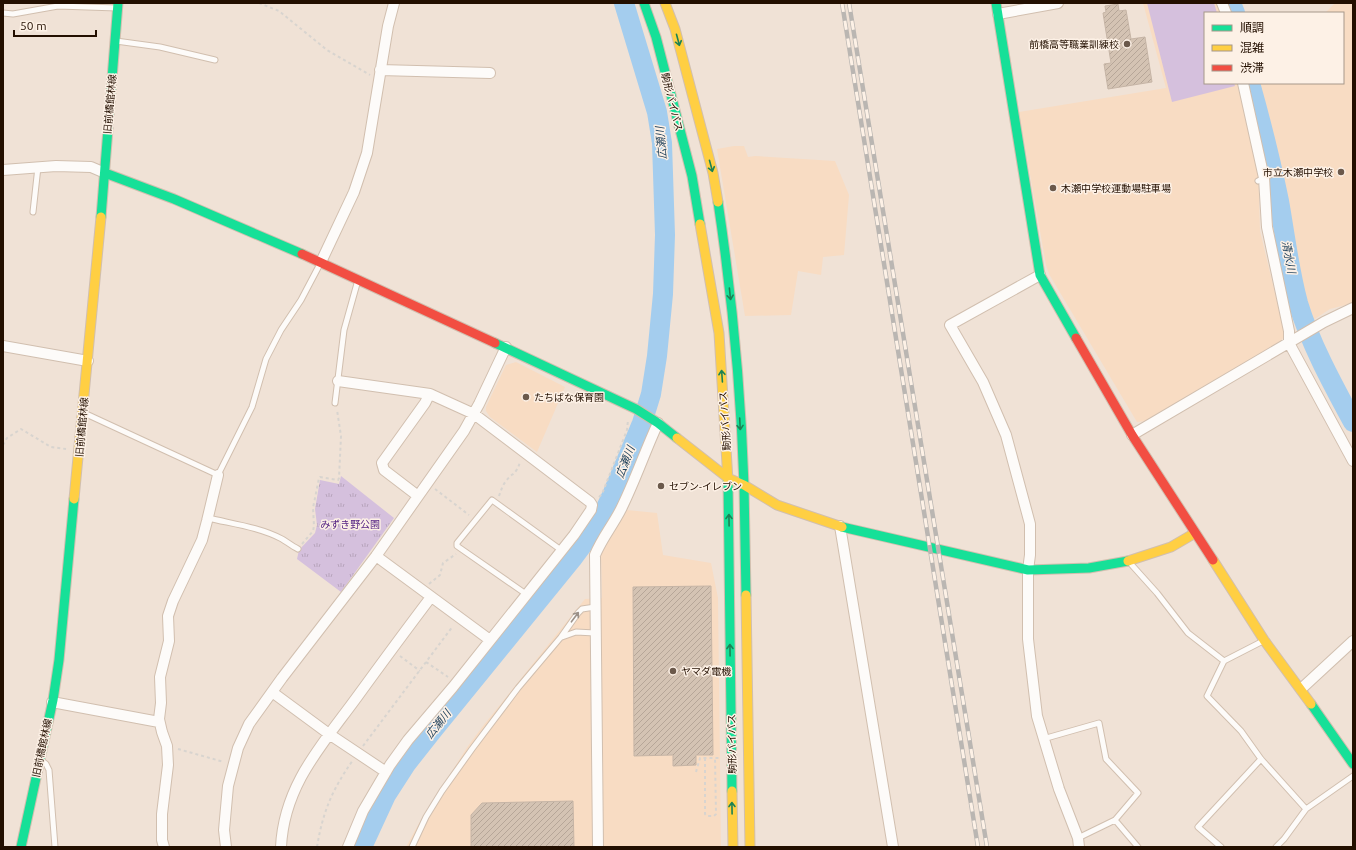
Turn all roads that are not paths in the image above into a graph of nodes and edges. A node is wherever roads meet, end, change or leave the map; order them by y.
1 (394, 3) edge
2 (644, 3) edge
3 (665, 3) edge
4 (996, 3) edge
5 (1058, 3) edge
6 (118, 6) edge
7 (3, 13) edge
8 (998, 14) junction
9 (115, 40) junction
10 (215, 60) dead end
11 (490, 73) dead end
12 (380, 75) junction
13 (1243, 84) edge
14 (38, 167) junction
15 (3, 170) edge
16 (1278, 171) dead end
17 (105, 173) junction
18 (1263, 179) junction
19 (33, 212) dead end
20 (321, 262) junction
21 (1040, 275) junction
22 (358, 279) junction
23 (1353, 308) edge
24 (1289, 343) junction
25 (3, 346) edge
26 (506, 347) junction
27 (88, 360) junction
28 (338, 381) junction
29 (427, 394) junction
30 (335, 403) road end
31 (83, 412) junction
32 (474, 414) junction
33 (655, 421) junction
34 (1132, 434) junction
35 (1353, 461) edge
36 (218, 475) junction
37 (728, 478) junction
38 (744, 485) junction
39 (418, 496) junction
40 (208, 518) junction
41 (840, 526) junction
42 (1195, 533) junction
43 (298, 549) road end
44 (561, 550) junction
45 (376, 556) junction
46 (1129, 561) junction
47 (1028, 570) junction
48 (526, 594) junction
49 (431, 597) junction
50 (595, 607) junction
51 (595, 633) junction
52 (561, 637) junction
53 (490, 640) junction
54 (1264, 640) junction
55 (1353, 641) edge
56 (1224, 661) junction
57 (1301, 689) junction
58 (272, 692) junction
59 (52, 702) junction
60 (159, 722) junction
61 (330, 734) junction
62 (1043, 738) junction
63 (1260, 759) junction
64 (40, 760) junction
65 (1353, 764) edge
66 (386, 772) junction
67 (1353, 776) edge
68 (1306, 809) junction
69 (1115, 820) junction
70 (1079, 842) edge
71 (21, 847) edge
72 (55, 847) edge
73 (164, 847) edge
74 (226, 847) edge
75 (281, 847) edge
76 (348, 847) edge
77 (412, 847) edge
78 (598, 847) edge
79 (733, 847) edge
80 (750, 847) edge
81 (893, 847) edge
82 (1138, 847) edge
83 (1221, 847) edge
84 (1276, 847) edge

1 - 12 street
37 -> 2 street, 駒形バイパス
3 -> 38 street, 駒形バイパス
4 - 8 street
5 - 8 street
6 - 7 lane
6 - 9 street, 旧前橋館林線
8 - 21 street
9 - 10 lane
9 - 17 street, 旧前橋館林線
11 - 12 street
12 - 20 street
13 - 18 street
14 - 15 street
14 - 17 street
14 - 19 lane
16 - 18 lane
17 - 20 street
17 - 27 street, 旧前橋館林線
18 - 24 street
20 - 22 street
20 - 36 lane
21 - 34 street
21 - 47 street
22 - 26 street
22 - 28 lane
23 - 24 street
24 - 34 street
24 - 35 street
25 - 27 street
26 - 32 street
26 - 33 street
27 - 31 street, 旧前橋館林線
28 - 29 street
28 - 30 lane
29 - 32 street
29 - 39 street
31 - 36 lane
31 - 59 street, 旧前橋館林線
32 - 39 street
32 - 44 street
33 - 37 street
33 - 50 street
34 - 42 street
36 - 40 street
37 - 38 street
79 -> 37 street, 駒形バイパス
38 - 41 street
38 - 80 street, 駒形バイパス
39 - 45 street
40 - 43 lane
40 - 60 street
41 - 47 street
41 - 81 street
42 - 46 street
42 - 54 street
44 - 48 street
44 - 48 lane
45 - 49 street
45 - 58 street
46 - 47 street
46 - 56 lane
47 - 62 street
48 - 53 street
49 - 53 street
49 - 61 street
50 - 51 street
52 -> 50 lane
51 - 52 lane
51 - 78 street
52 - 77 lane
53 - 66 street
54 - 56 lane
54 - 57 street
55 - 57 street
56 - 63 lane
57 - 65 street
58 - 61 street
58 - 74 street
59 - 60 street
59 - 64 street, 旧前橋館林線
60 - 73 street
61 - 66 street
61 - 75 street
62 - 69 lane
62 - 70 street
63 - 68 lane
63 - 83 lane
64 - 71 street, 旧前橋館林線
64 - 72 lane
66 - 76 street
67 - 68 lane
68 - 84 lane
69 - 70 lane
69 - 82 lane

